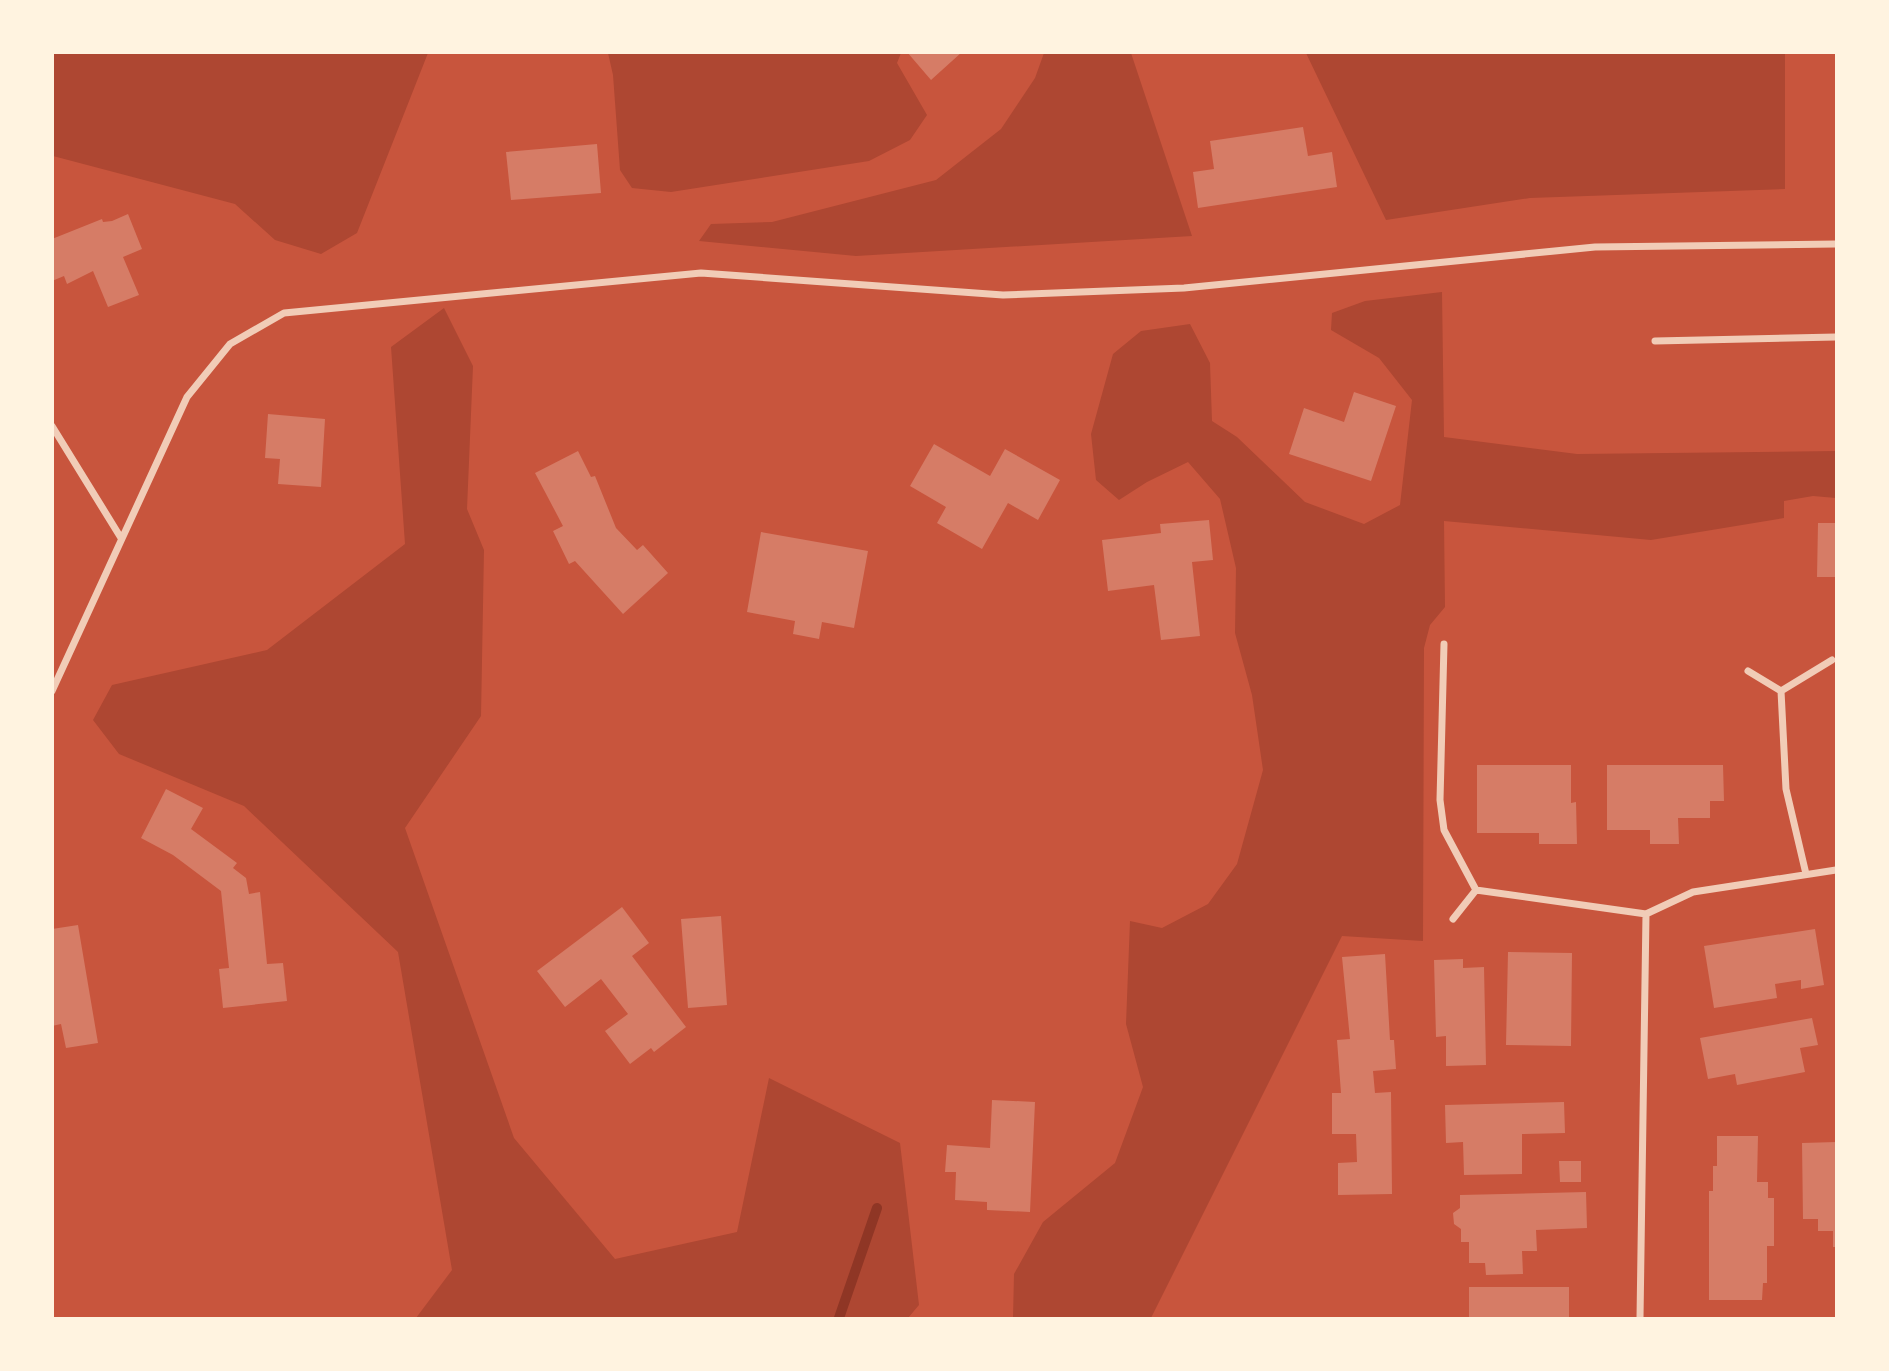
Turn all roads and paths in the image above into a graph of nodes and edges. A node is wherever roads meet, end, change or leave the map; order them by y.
1 (1836, 244) edge
2 (1836, 337) edge
3 (1655, 341) dead end
4 (52, 426) edge
5 (121, 538) junction
6 (1444, 643) dead end
7 (1832, 660) dead end
8 (1748, 671) dead end
9 (52, 691) edge
10 (1781, 691) junction
11 (1836, 870) edge
12 (1805, 874) junction
13 (1476, 890) junction
14 (1646, 914) junction
15 (1453, 919) dead end
16 (1640, 1318) edge

1 - 5 street
2 - 3 street
4 - 5 street
5 - 9 street
6 - 13 street
7 - 10 street
8 - 10 street
10 - 12 street
11 - 12 street
12 - 14 street
13 - 14 street
13 - 15 street
14 - 16 street

